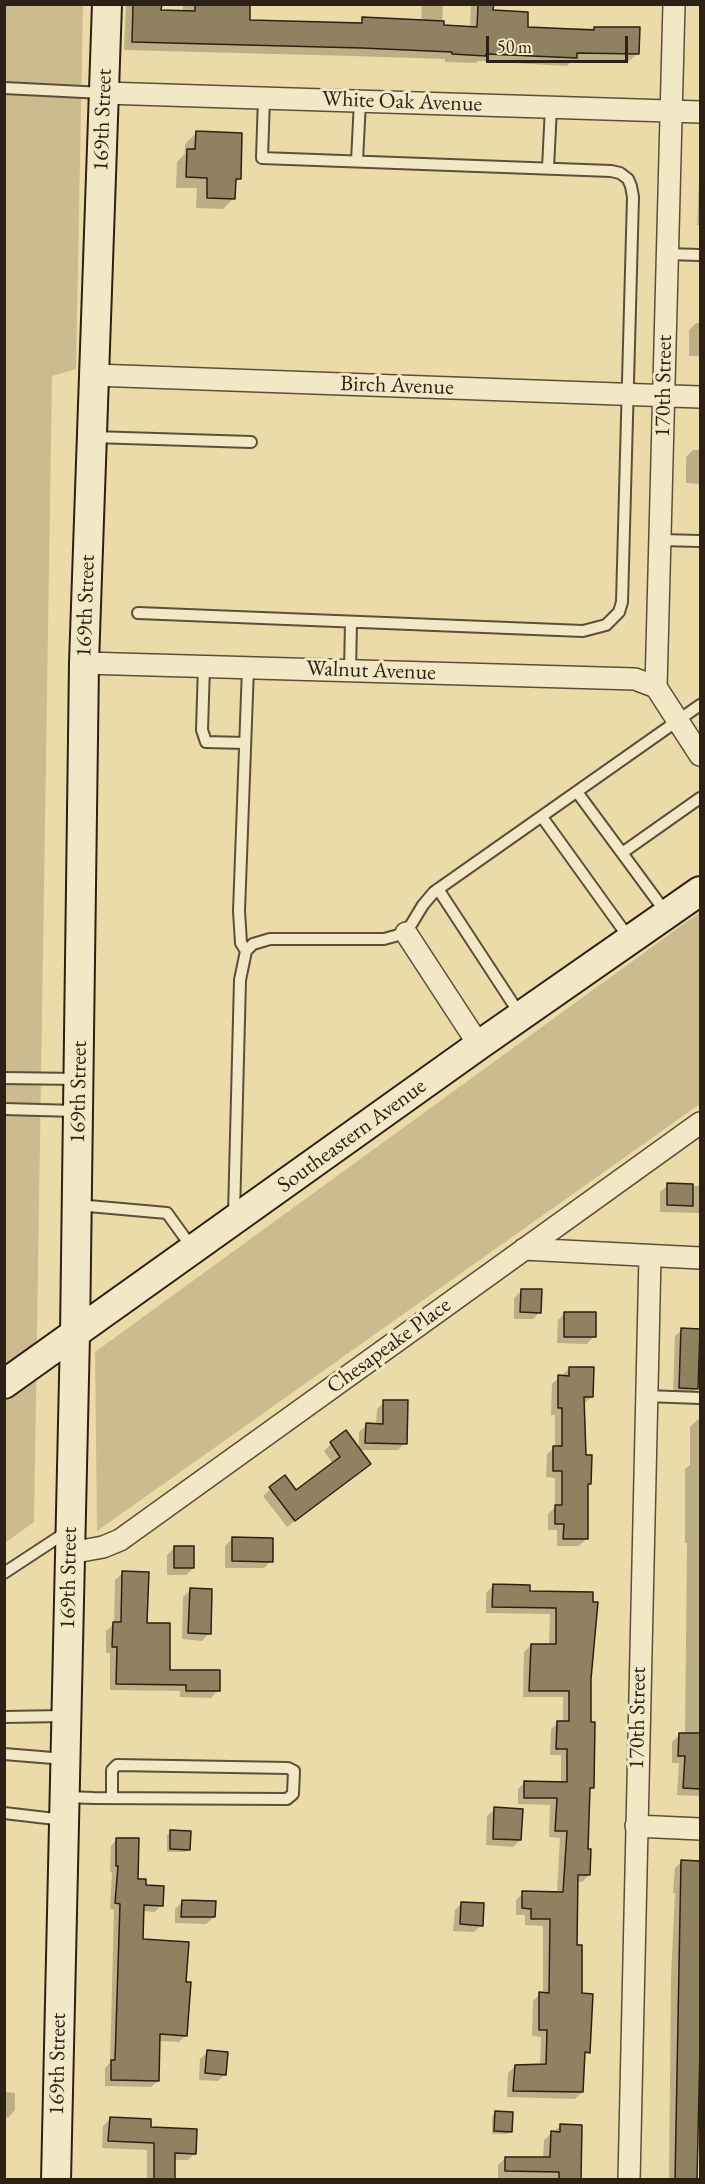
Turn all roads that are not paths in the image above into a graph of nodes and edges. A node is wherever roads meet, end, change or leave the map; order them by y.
1 (107, 4) edge
2 (674, 4) edge
3 (4, 88) edge
4 (104, 93) junction
5 (264, 98) junction
6 (360, 101) junction
7 (551, 107) junction
8 (670, 111) junction
9 (700, 112) edge
10 (357, 161) junction
11 (548, 168) junction
12 (667, 254) junction
13 (700, 255) edge
14 (94, 375) junction
15 (628, 395) junction
16 (664, 396) junction
17 (700, 397) edge
18 (92, 436) junction
19 (251, 442) dead end
20 (660, 540) junction
21 (700, 541) edge
22 (138, 613) dead end
23 (351, 622) junction
24 (84, 663) junction
25 (204, 666) junction
26 (248, 668) junction
27 (350, 671) junction
28 (656, 687) junction
29 (700, 705) edge
30 (678, 721) junction
31 (245, 743) junction
32 (700, 754) edge
33 (577, 792) junction
34 (700, 798) edge
35 (542, 817) junction
36 (622, 853) junction
37 (438, 889) junction
38 (700, 891) edge
39 (668, 914) junction
40 (406, 933) junction
41 (631, 940) junction
42 (246, 951) junction
43 (522, 1016) junction
44 (479, 1046) junction
45 (4, 1078) edge
46 (79, 1078) junction
47 (4, 1109) edge
48 (78, 1111) junction
49 (700, 1123) edge
50 (77, 1205) junction
51 (234, 1220) junction
52 (524, 1249) junction
53 (193, 1250) junction
54 (650, 1256) junction
55 (700, 1257) edge
56 (75, 1334) junction
57 (4, 1384) edge
58 (646, 1396) junction
59 (700, 1398) edge
60 (70, 1541) junction
61 (4, 1573) edge
62 (4, 1716) edge
63 (66, 1716) junction
64 (4, 1754) edge
65 (65, 1759) junction
66 (112, 1798) junction
67 (64, 1809) junction
68 (4, 1813) edge
69 (636, 1826) junction
70 (700, 1828) edge
71 (56, 2180) edge
72 (629, 2180) edge

1 - 4 street, 169th Street
2 - 8 street, 170th Street
3 - 4 lane
4 - 5 street, White Oak Avenue
4 - 14 street, 169th Street
5 - 6 street, White Oak Avenue
5 - 10 lane
6 - 7 street, White Oak Avenue
6 - 10 lane
7 - 8 street, White Oak Avenue
7 - 11 lane
8 - 9 street, White Oak Avenue
8 - 12 street, 170th Street
10 - 11 lane
11 - 15 lane
12 - 13 lane
12 - 16 street, 170th Street
14 - 15 street, Birch Avenue
14 - 18 street, 169th Street
15 - 16 street, Birch Avenue
15 - 23 lane
16 - 17 street, Birch Avenue
16 - 20 street, 170th Street
18 - 19 lane
18 - 24 street, 169th Street
20 - 21 lane
20 - 28 street, 170th Street
22 - 23 lane
23 - 27 lane
24 - 25 street, Walnut Avenue
24 - 46 street, 169th Street
25 - 26 street, Walnut Avenue
25 - 31 lane
26 - 27 street, Walnut Avenue
26 - 31 lane
27 - 28 street, Walnut Avenue
28 - 30 street
29 - 30 lane
30 - 32 street
30 - 33 lane
31 - 42 lane
33 - 35 lane
33 - 36 lane
34 - 36 lane
35 - 37 lane
35 - 41 lane
36 - 39 lane
37 - 40 lane
37 - 43 lane
38 - 39 street, Southeastern Avenue
39 - 41 street, Southeastern Avenue
40 - 42 lane
40 - 44 street
41 - 43 street, Southeastern Avenue
42 - 51 lane
43 - 44 street, Southeastern Avenue
44 - 51 street, Southeastern Avenue
45 - 46 lane
46 - 48 street, 169th Street
47 - 48 lane
48 - 50 street, 169th Street
49 - 52 street, Chesapeake Place
50 - 53 lane
50 - 56 street, 169th Street
51 - 53 street, Southeastern Avenue
52 - 54 street
52 - 60 street, Chesapeake Place
53 - 56 street, Southeastern Avenue
54 - 55 street
54 - 58 street, 170th Street
56 - 57 street, Southeastern Avenue
56 - 60 street, 169th Street
58 - 59 lane
58 - 69 street, 170th Street
60 - 61 lane
60 - 63 street, 169th Street
62 - 63 lane
63 - 65 street, 169th Street
64 - 65 lane
65 - 67 street, 169th Street
66 - 66 lane
66 - 67 lane
67 - 68 lane
67 - 71 street, 169th Street
69 - 70 street
69 - 72 street, 170th Street

